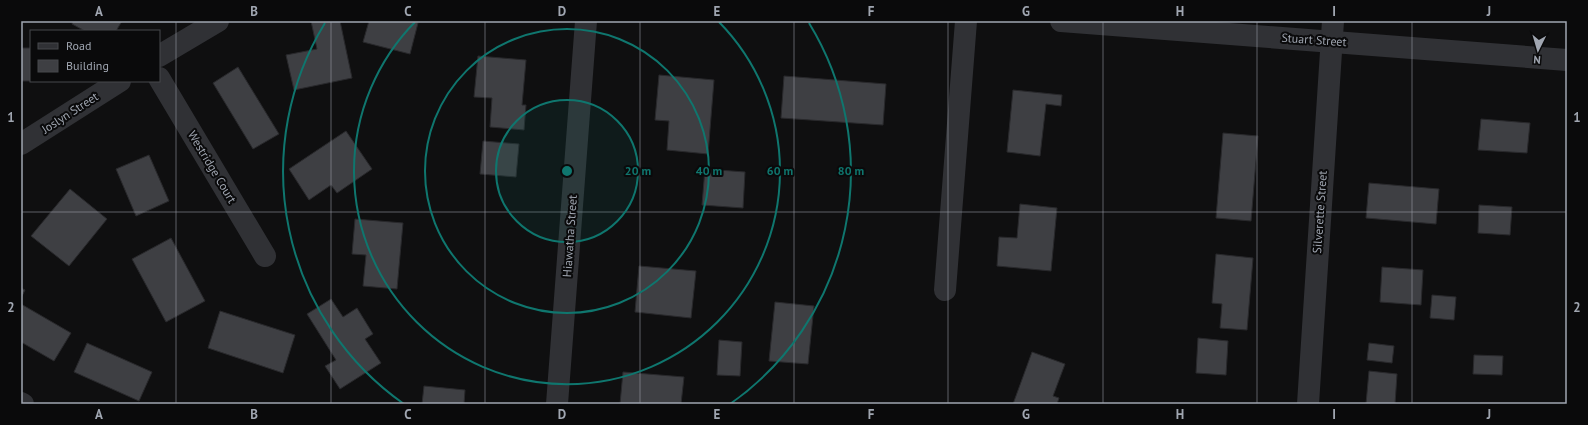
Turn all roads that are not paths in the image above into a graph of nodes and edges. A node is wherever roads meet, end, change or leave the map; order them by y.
1 (218, 21) edge
2 (586, 21) edge
3 (966, 21) edge
4 (1061, 21) edge
5 (1333, 31) edge
6 (160, 55) edge
7 (1567, 60) edge
8 (160, 80) edge
9 (118, 82) edge
10 (21, 144) edge
11 (265, 256) dead end
12 (945, 290) dead end
13 (557, 404) edge
14 (1308, 404) edge

1 - 6 street
2 - 13 street, Hiawatha Street
3 - 12 street
4 - 5 street, Stuart Street
5 - 7 street, Stuart Street
5 - 14 street, Silverette Street
8 - 11 street, Westridge Court
9 - 10 street, Joslyn Street

